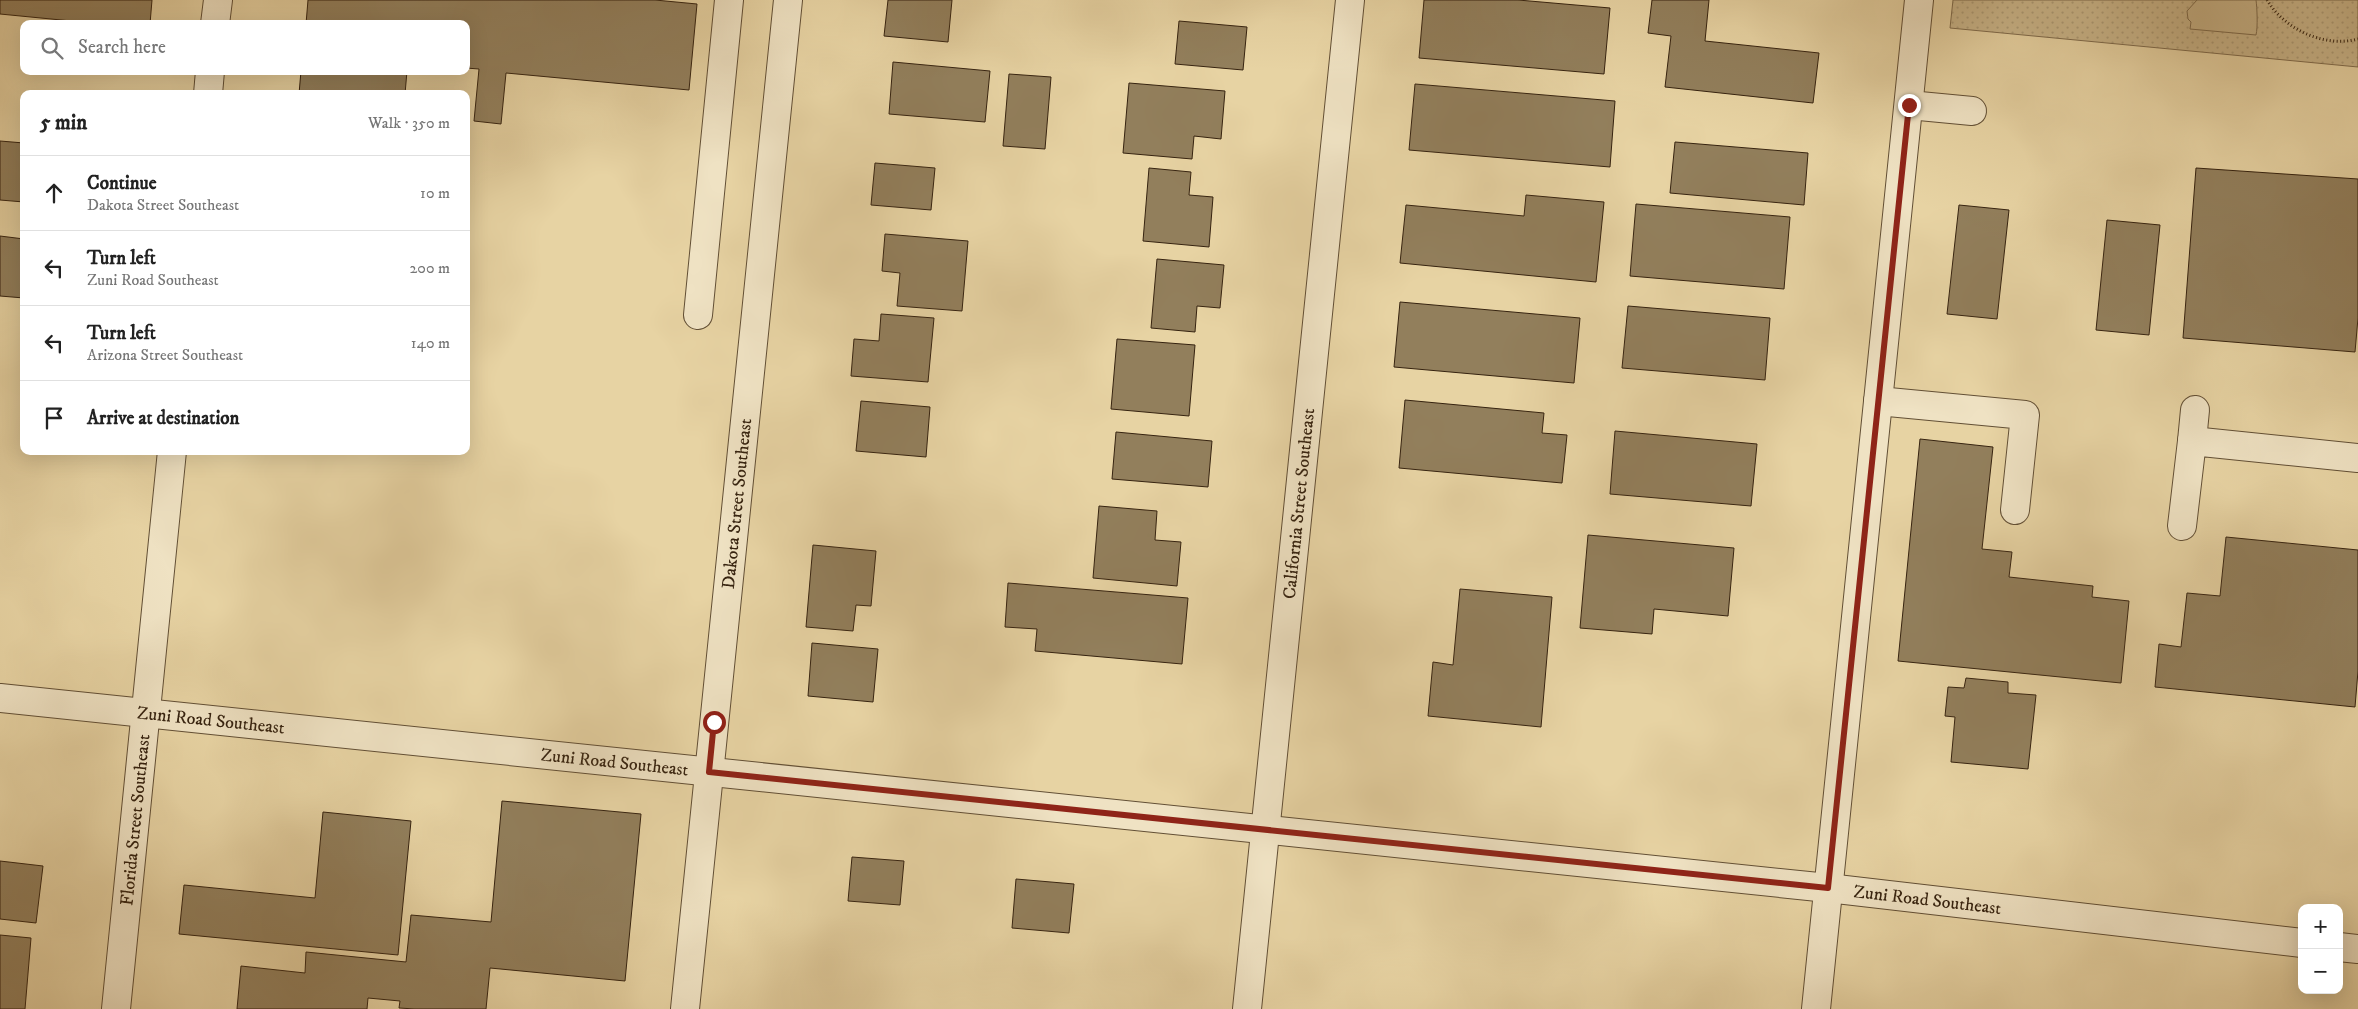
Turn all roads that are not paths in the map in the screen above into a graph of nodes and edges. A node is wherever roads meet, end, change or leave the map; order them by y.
1 (218, 0) edge
2 (729, 0) edge
3 (788, 0) edge
4 (1350, 0) edge
5 (1920, 0) edge
6 (216, 20) edge
7 (210, 75) edge
8 (208, 90) edge
9 (1909, 105) junction
10 (1972, 111) dead end
11 (698, 315) dead end
12 (1878, 401) junction
13 (2196, 410) dead end
14 (2192, 441) junction
15 (172, 455) edge
16 (2358, 458) edge
17 (2015, 510) dead end
18 (2182, 526) dead end
19 (0, 698) edge
20 (146, 713) junction
21 (709, 772) junction
22 (1264, 830) junction
23 (1828, 888) junction
24 (2298, 943) edge
25 (2343, 947) edge
26 (2358, 949) edge
27 (116, 1009) edge
28 (685, 1009) edge
29 (1247, 1009) edge
30 (1816, 1009) edge

1 - 6 street
2 - 11 street
3 - 21 street, Dakota Street Southeast
4 - 22 street, California Street Southeast
5 - 9 street
7 - 8 street
9 - 10 street
9 - 12 street
12 - 17 street
12 - 23 street
13 - 14 street
14 - 16 street
14 - 18 street
15 - 20 street, Florida Street Southeast
19 - 20 street, Zuni Road Southeast
20 - 21 street, Zuni Road Southeast
20 - 27 street, Florida Street Southeast
21 - 22 street, Zuni Road Southeast
21 - 28 street, Dakota Street Southeast
22 - 23 street, Zuni Road Southeast
22 - 29 street, California Street Southeast
23 - 24 street, Zuni Road Southeast
23 - 30 street
25 - 26 street

